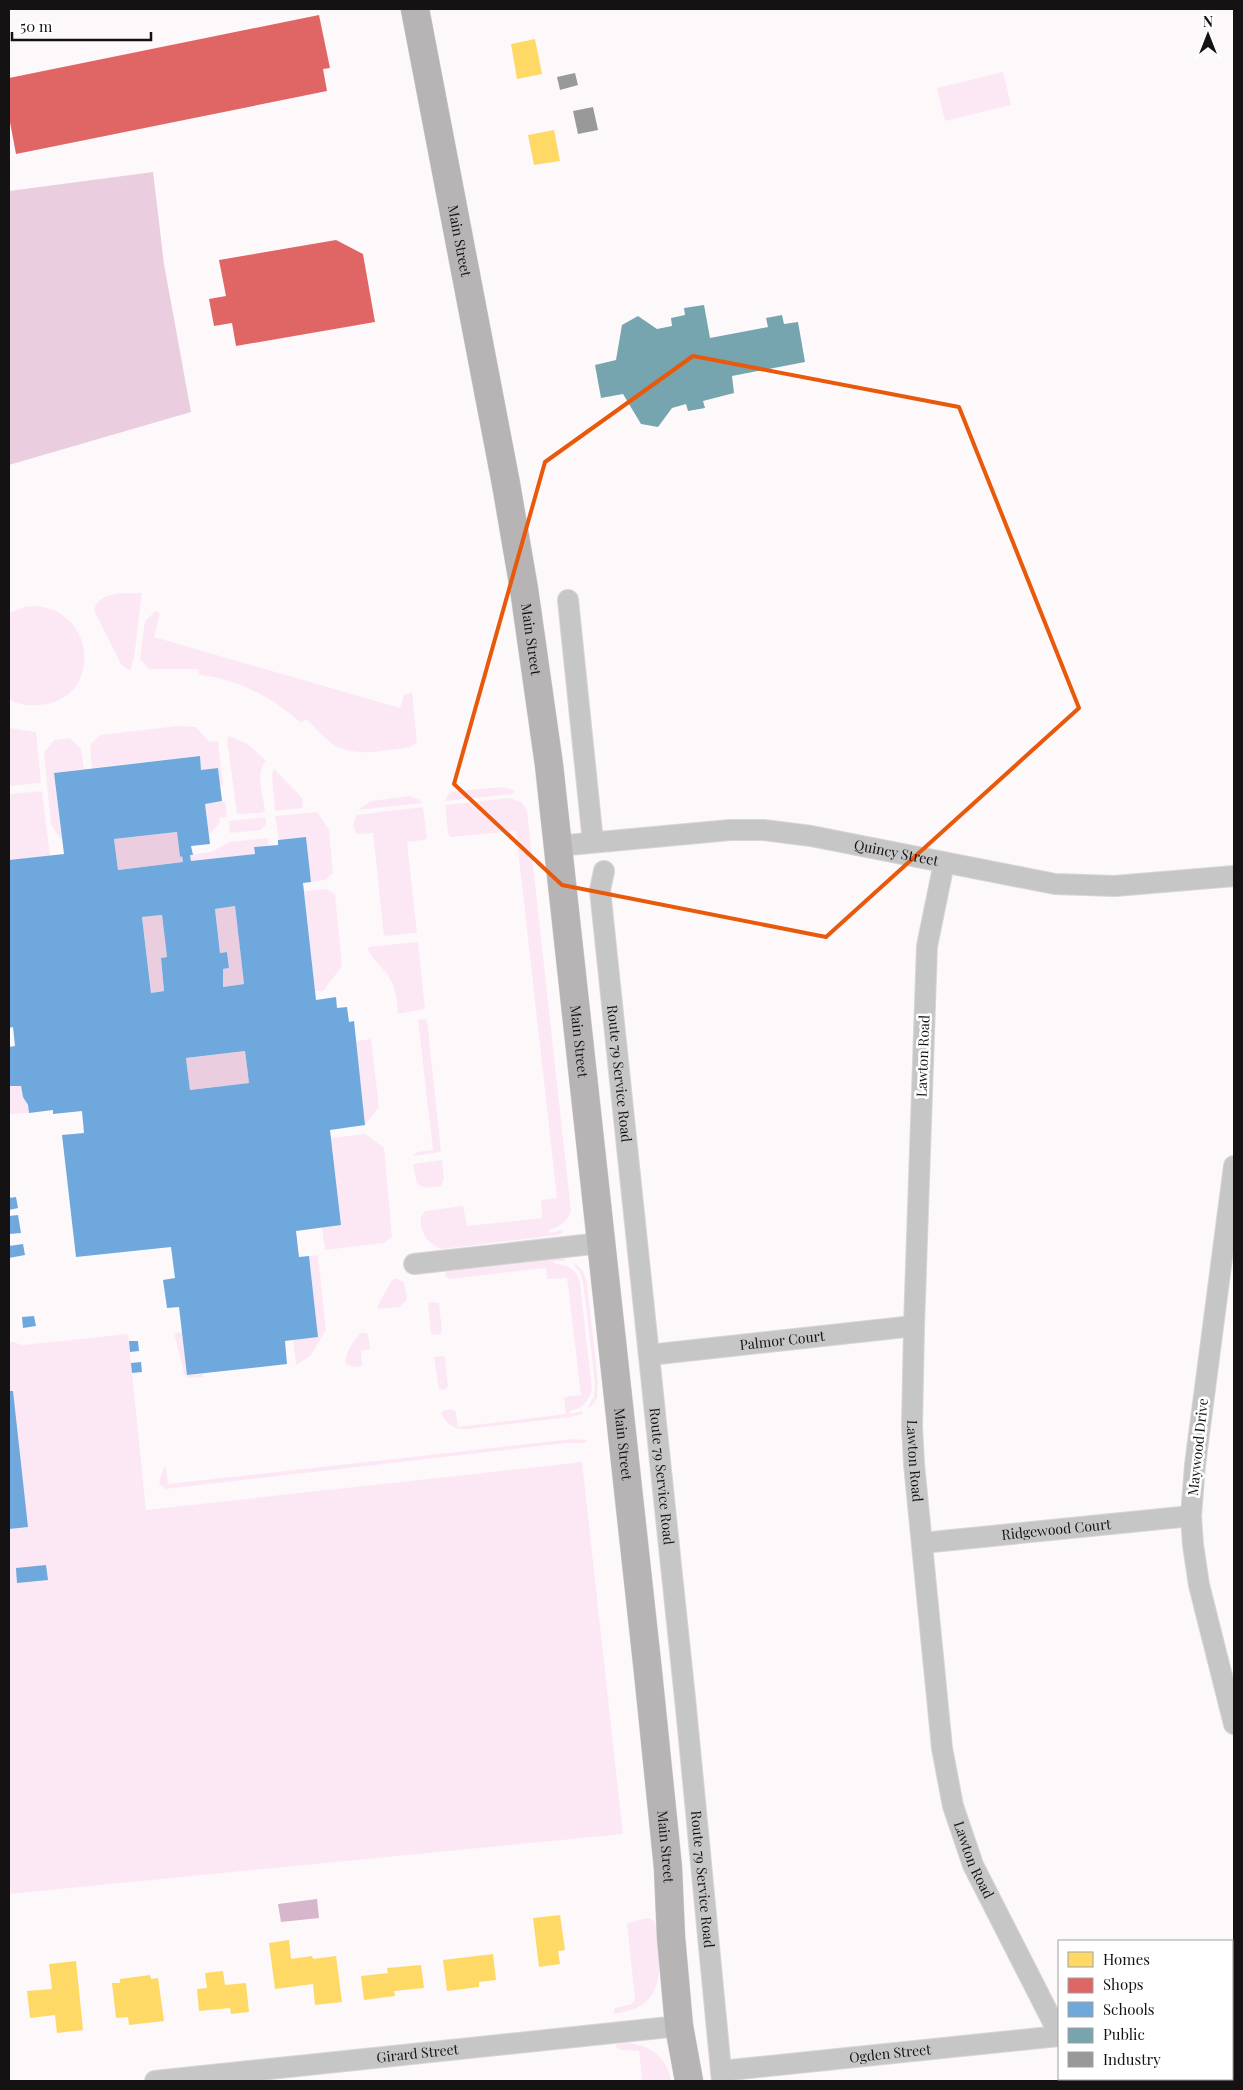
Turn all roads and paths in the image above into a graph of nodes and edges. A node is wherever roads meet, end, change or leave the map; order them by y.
1 (415, 9) edge
2 (568, 600) dead end
3 (593, 842) junction
4 (557, 846) junction
5 (944, 863) junction
6 (604, 871) dead end
7 (1234, 876) edge
8 (1234, 1166) edge
9 (601, 1244) junction
10 (414, 1264) dead end
11 (914, 1326) junction
12 (649, 1355) junction
13 (1191, 1516) junction
14 (922, 1543) junction
15 (1234, 1724) edge
16 (679, 2026) junction
17 (1058, 2033) edge
18 (1058, 2035) edge
19 (722, 2076) edge
20 (155, 2081) edge
21 (688, 2081) edge

1 - 4 main road, Main Street
2 - 3 street
3 - 4 street, Quincy Street
3 - 5 street, Quincy Street
4 - 9 main road, Main Street
5 - 7 street, Quincy Street
5 - 11 street, Lawton Road
6 - 12 street, Route 79 Service Road
8 - 13 street, Maywood Drive
9 - 10 street
9 - 16 main road, Main Street
11 - 12 street, Palmor Court
11 - 14 street, Lawton Road
12 - 19 street, Route 79 Service Road
13 - 14 street, Ridgewood Court
13 - 15 street, Maywood Drive
14 - 17 street, Lawton Road
16 - 20 street, Girard Street
16 - 21 main road, Main Street
18 - 19 street, Ogden Street

